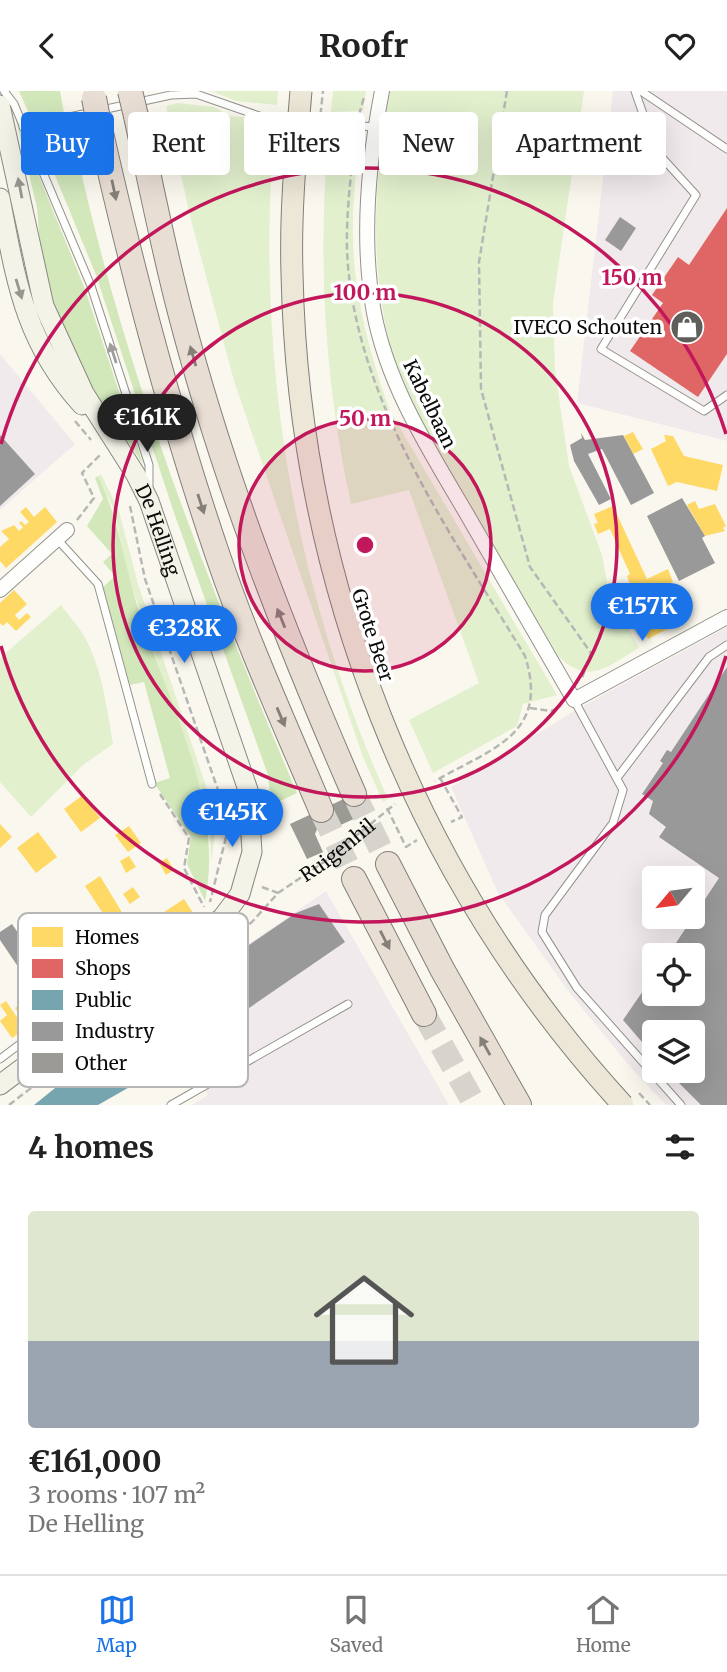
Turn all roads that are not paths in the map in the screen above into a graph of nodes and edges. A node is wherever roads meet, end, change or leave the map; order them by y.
1 (4, 91) edge
2 (131, 91) edge
3 (301, 91) edge
4 (382, 91) edge
5 (635, 91) edge
6 (640, 91) edge
7 (94, 94) edge
8 (0, 105) edge
9 (92, 112) edge
10 (21, 122) edge
11 (375, 127) junction
12 (727, 149) edge
13 (7, 158) edge
14 (44, 175) edge
15 (0, 198) edge
16 (727, 395) edge
17 (99, 436) junction
18 (149, 501) junction
19 (62, 535) joint
20 (0, 590) edge
21 (727, 617) edge
22 (727, 645) edge
23 (574, 700) junction
24 (617, 778) junction
25 (152, 784) road end
26 (354, 795) tunnel mouth
27 (321, 810) tunnel mouth
28 (388, 864) tunnel mouth
29 (354, 879) tunnel mouth
30 (225, 913) edge
31 (348, 1004) dead end
32 (424, 1014) tunnel mouth
33 (18, 1046) edge
34 (0, 1059) edge
35 (248, 1061) edge
36 (18, 1071) edge
37 (0, 1084) edge
38 (203, 1087) edge
39 (628, 1096) edge
40 (171, 1105) edge
41 (519, 1105) edge
42 (681, 1105) edge

1 - 10 lane
26 -> 2 highway, bridge
3 - 39 main road, Grote Beer, bridge
4 - 11 street, Kabelbaan
5 - 16 lane
6 - 12 lane
7 -> 27 highway, bridge
8 - 13 street, De Helling
9 - 11 lane
11 - 23 street, Kabelbaan
17 -> 13 street, De Helling
18 -> 14 lane
15 -> 17 street, De Helling
17 - 18 street, De Helling
18 - 30 street, De Helling
19 - 20 street
19 - 25 lane
21 - 23 street
22 - 24 lane
23 - 24 lane
24 - 42 lane
41 -> 28 highway
29 -> 32 highway
31 - 35 lane
33 - 34 lane
36 - 37 street
38 - 40 lane

